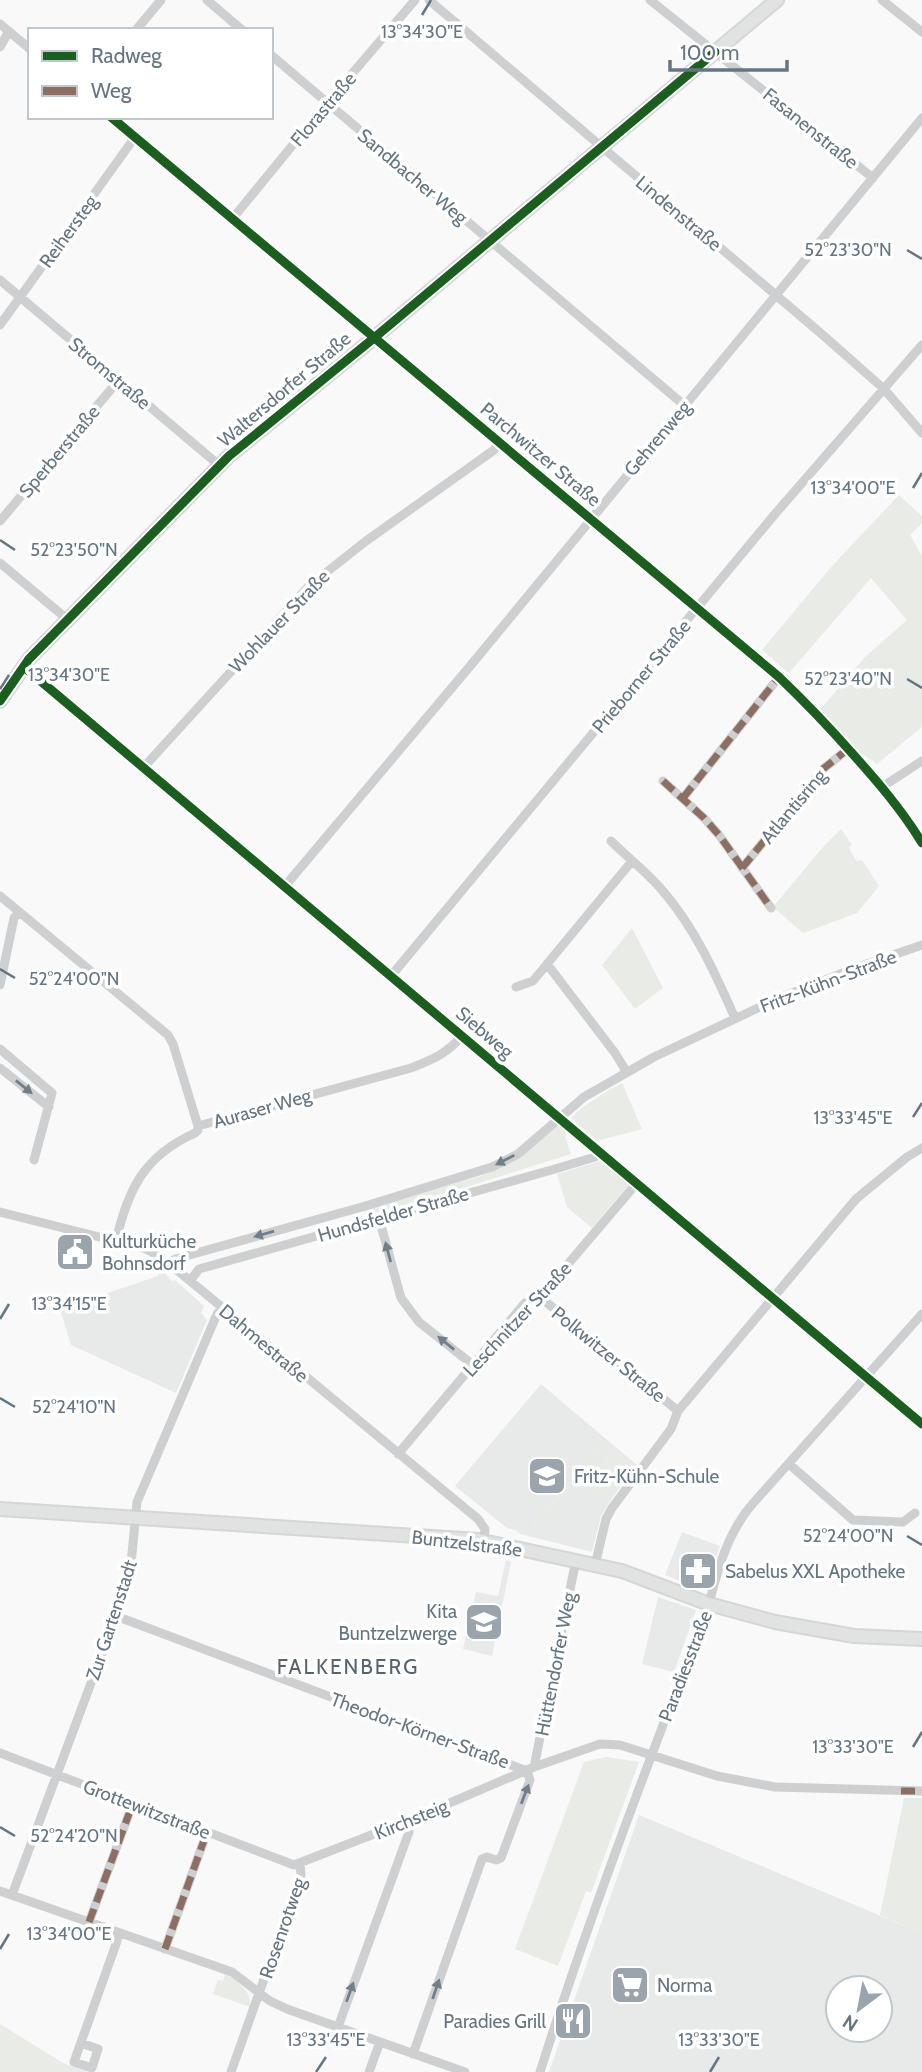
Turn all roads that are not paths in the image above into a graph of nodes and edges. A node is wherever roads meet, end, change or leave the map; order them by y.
1 (161, 0) edge
2 (207, 0) edge
3 (415, 0) edge
4 (429, 0) edge
5 (650, 0) edge
6 (777, 0) edge
7 (882, 0) edge
8 (0, 24) edge
9 (138, 28) edge
10 (240, 28) edge
11 (9, 31) junction
12 (922, 32) edge
13 (0, 47) edge
14 (28, 47) edge
15 (715, 51) junction
16 (273, 57) edge
17 (327, 103) junction
18 (922, 118) edge
19 (113, 119) edge
20 (135, 137) junction
21 (601, 147) junction
22 (873, 178) junction
23 (233, 218) junction
24 (490, 240) junction
25 (0, 281) edge
26 (776, 294) junction
27 (20, 297) junction
28 (0, 325) edge
29 (374, 338) junction
30 (922, 345) edge
31 (118, 381) junction
32 (884, 389) junction
33 (684, 405) junction
34 (922, 433) edge
35 (499, 442) junction
36 (220, 466) junction
37 (590, 518) junction
38 (0, 521) edge
39 (0, 563) edge
40 (697, 608) junction
41 (67, 619) junction
42 (24, 667) junction
43 (779, 677) junction
44 (0, 701) edge
45 (848, 749) junction
46 (922, 761) edge
47 (143, 768) junction
48 (663, 781) dead end
49 (882, 787) junction
50 (683, 798) junction
51 (611, 841) dead end
52 (922, 844) edge
53 (632, 861) junction
54 (742, 867) junction
55 (285, 886) junction
56 (0, 896) edge
57 (771, 908) dead end
58 (19, 912) junction
59 (922, 945) edge
60 (547, 964) junction
61 (391, 976) junction
62 (0, 985) edge
63 (516, 987) dead end
64 (734, 1018) junction
65 (462, 1035) junction
66 (0, 1049) edge
67 (0, 1068) edge
68 (626, 1072) junction
69 (49, 1107) junction
70 (559, 1119) junction
71 (198, 1126) junction
72 (922, 1148) edge
73 (599, 1153) junction
74 (34, 1160) dead end
75 (636, 1184) junction
76 (0, 1212) edge
77 (379, 1218) junction
78 (116, 1241) junction
79 (170, 1265) junction
80 (190, 1281) junction
81 (540, 1297) junction
82 (772, 1298) junction
83 (222, 1308) junction
84 (922, 1314) edge
85 (473, 1365) junction
86 (866, 1376) junction
87 (678, 1411) junction
88 (922, 1424) edge
89 (398, 1454) junction
90 (789, 1464) junction
91 (0, 1509) edge
92 (915, 1513) dead end
93 (135, 1517) junction
94 (484, 1541) junction
95 (576, 1560) junction
96 (595, 1564) junction
97 (709, 1604) junction
98 (116, 1616) junction
99 (922, 1639) edge
100 (0, 1753) edge
101 (652, 1755) junction
102 (531, 1769) junction
103 (57, 1774) junction
104 (922, 1791) edge
105 (133, 1803) junction
106 (405, 1822) junction
107 (206, 1832) junction
108 (297, 1864) junction
109 (0, 1891) edge
110 (12, 1895) junction
111 (89, 1922) junction
112 (119, 1933) junction
113 (165, 1949) junction
114 (260, 1993) junction
115 (338, 2027) junction
116 (380, 2042) junction
117 (80, 2043) dead end
118 (414, 2054) junction
119 (231, 2072) edge
120 (369, 2072) edge
121 (465, 2072) edge
122 (540, 2072) edge

1 - 9 street
2 - 10 street
3 - 17 street, Florastraße
4 - 21 street, Lindenstraße
5 - 15 street, Fasanenstraße
6 - 15 street, Waltersdorfer Straße
7 - 12 street
8 - 11 street
11 - 13 street
11 - 14 street
15 - 21 street, Waltersdorfer Straße
15 - 22 street, Fasanenstraße
16 - 17 street, Sandbacher Weg
17 - 23 street, Florastraße
17 - 24 street, Sandbacher Weg
18 - 22 street, Gehrenweg
19 - 20 street, Parchwitzer Straße
20 - 23 street, Parchwitzer Straße
20 - 27 street, Reihersteg
21 - 24 street, Waltersdorfer Straße
21 - 26 street, Lindenstraße
22 - 26 street, Gehrenweg
23 - 29 street, Parchwitzer Straße
24 - 29 street, Waltersdorfer Straße
24 - 33 street, Sandbacher Weg
25 - 27 street, Stromstraße
26 - 32 street, Lindenstraße
26 - 33 street, Gehrenweg
27 - 28 street, Reihersteg
27 - 31 street, Stromstraße
29 - 35 street, Parchwitzer Straße
29 - 36 street, Waltersdorfer Straße
30 - 32 street, Prieborner Straße
31 - 36 street, Stromstraße
31 - 38 street, Sperberstraße
32 - 34 street, Lindenstraße
32 - 40 street, Prieborner Straße
33 - 37 street, Gehrenweg
35 - 37 street, Parchwitzer Straße
35 - 47 street, Wohlauer Straße
36 - 41 street, Waltersdorfer Straße
37 - 40 street, Parchwitzer Straße
37 - 55 street, Gehrenweg
39 - 41 street
40 - 43 street, Parchwitzer Straße
40 - 61 street, Prieborner Straße
41 - 42 street, Waltersdorfer Straße
42 - 44 street, Waltersdorfer Straße
42 - 47 street, Siebweg
43 - 45 street, Parchwitzer Straße
43 - 50 street
45 - 49 street, Parchwitzer Straße
45 - 54 street, Atlantisring
46 - 49 street
47 - 55 street, Siebweg
48 - 50 street
49 - 52 street, Parchwitzer Straße
50 - 54 street
51 - 53 street, Fritz-Kühn-Straße
53 - 60 street
53 - 64 street, Fritz-Kühn-Straße
54 - 57 street
55 - 61 street, Siebweg
56 - 58 street
58 - 62 street
58 - 71 street
59 - 64 street, Fritz-Kühn-Straße
60 - 63 street
60 - 68 street
61 - 65 street, Siebweg
64 - 68 street, Fritz-Kühn-Straße
65 - 70 street, Siebweg
65 - 71 street, Auraser Weg
66 - 69 street
67 -> 69 street
68 - 70 street, Fritz-Kühn-Straße
69 - 74 street
70 - 73 street, Siebweg
70 -> 79 street, Hundsfelder Straße
71 - 78 street, Auraser Weg
72 - 82 street
73 - 75 street, Siebweg
73 - 77 street, Hundsfelder Straße
75 - 81 street, Leschnitzer Straße
75 - 82 street, Siebweg
76 - 78 street, Dahmestraße
77 - 80 street, Hundsfelder Straße
85 -> 77 street
78 - 79 street, Dahmestraße
79 - 80 street, Dahmestraße
80 - 83 street, Dahmestraße
81 - 85 street, Leschnitzer Straße
81 - 87 street, Polkwitzer Straße
82 - 86 street, Siebweg
82 - 87 street
83 - 89 street, Dahmestraße
83 - 93 street, Zur Gartenstadt
84 - 86 street, Paradiesstraße
85 - 89 street, Leschnitzer Straße
86 - 88 street, Siebweg
86 - 90 street, Paradiesstraße
87 - 96 street
89 - 94 street, Dahmestraße
90 - 92 street
90 - 97 street, Paradiesstraße
91 - 93 street, Buntzelstraße
93 - 94 street, Buntzelstraße
93 - 98 street, Zur Gartenstadt
94 - 95 street, Buntzelstraße
95 - 96 street, Buntzelstraße
95 - 102 street, Hüttendorfer Weg
96 - 97 street, Buntzelstraße
97 - 99 street, Buntzelstraße
97 - 101 street, Paradiesstraße
98 - 102 street, Theodor-Körner-Straße
98 - 103 street, Zur Gartenstadt
100 - 103 street, Grottewitzstraße
101 - 102 street, Kirchsteig
101 - 104 street, Kirchsteig
101 - 122 street, Paradiesstraße
102 - 106 street, Kirchsteig
118 -> 102 street, Hüttendorfer Weg
103 - 105 street, Grottewitzstraße
103 - 110 street, Zur Gartenstadt
105 - 107 street, Grottewitzstraße
105 - 111 street
106 - 108 street, Kirchsteig
115 -> 106 street
107 - 108 street, Grottewitzstraße
107 - 113 street
108 - 114 street, Rosenrotweg
109 - 110 street
110 - 111 street
111 - 112 street
112 - 113 street
112 - 117 street
113 - 114 street
114 - 115 street
114 - 119 street, Rosenrotweg
115 - 116 street
116 - 118 street
116 - 120 street
118 - 121 street

